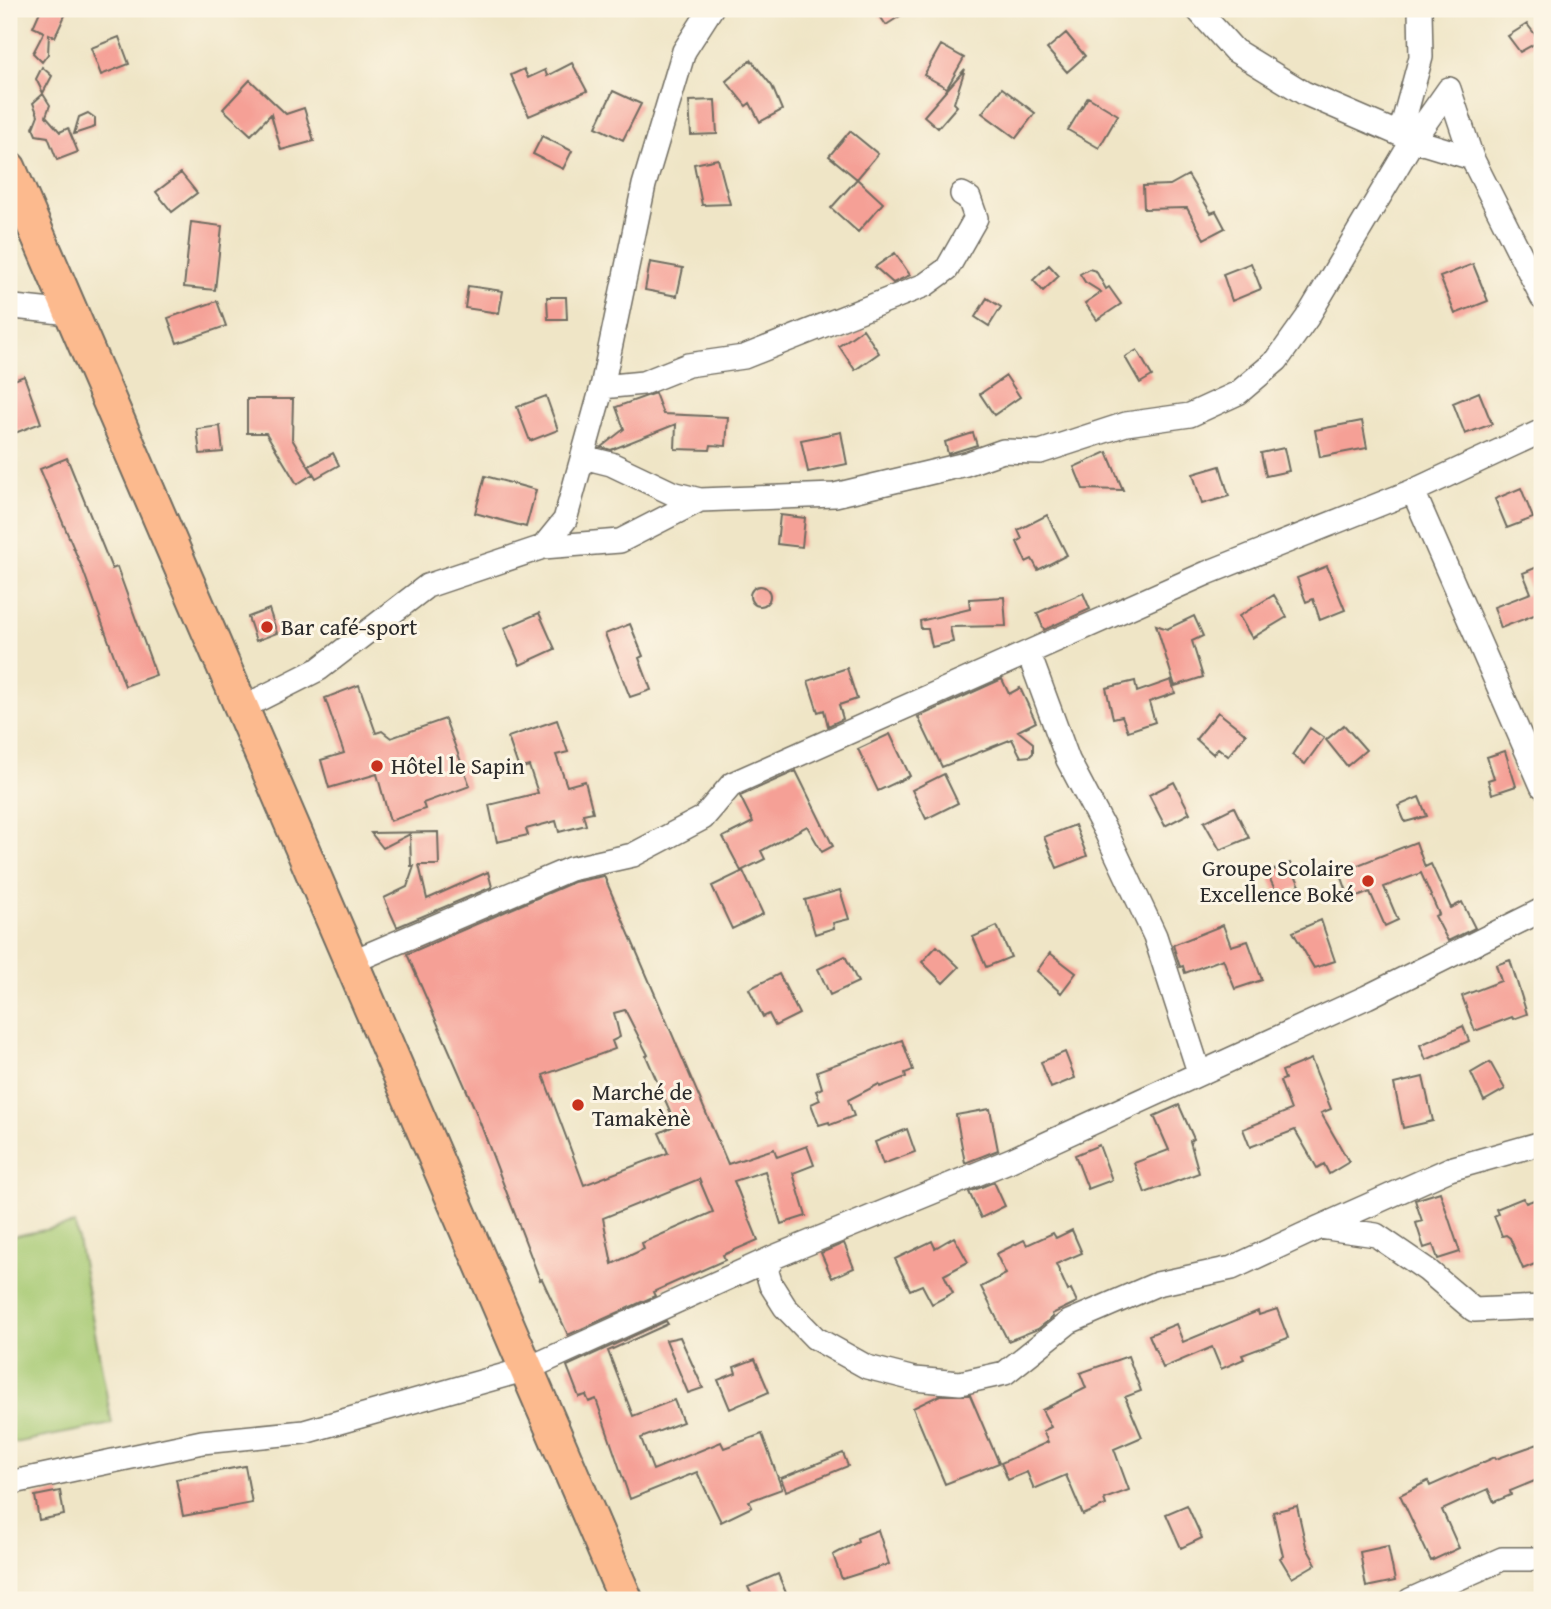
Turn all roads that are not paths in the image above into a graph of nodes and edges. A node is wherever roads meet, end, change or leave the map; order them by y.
1 (711, 9) edge
2 (1198, 9) edge
3 (1420, 9) edge
4 (1407, 137) junction
5 (1472, 158) junction
6 (9, 168) edge
7 (962, 194) dead end
8 (1542, 298) edge
9 (14, 307) dead end
10 (70, 313) junction
11 (602, 387) junction
12 (1542, 431) edge
13 (583, 457) junction
14 (1413, 491) junction
15 (700, 500) junction
16 (543, 547) junction
17 (1029, 654) junction
18 (240, 709) junction
19 (1542, 786) edge
20 (1542, 910) edge
21 (349, 963) junction
22 (1199, 1072) junction
23 (1542, 1143) edge
24 (1320, 1227) junction
25 (774, 1257) junction
26 (1542, 1307) edge
27 (527, 1369) junction
28 (9, 1483) edge
29 (1542, 1559) edge
30 (626, 1600) edge
31 (1410, 1600) edge

1 - 11 street
2 - 4 street
3 - 4 street
4 - 5 street
4 - 5 street
4 - 15 street
5 - 8 street
6 - 10 highway
7 - 11 street
9 - 10 street
10 - 18 highway
11 - 13 street
12 - 14 street
13 - 15 street
13 - 16 street
14 - 17 street
14 - 19 street
15 - 16 street
16 - 18 street
17 - 21 street
17 - 22 street
18 - 21 highway
20 - 22 street
21 - 27 highway
22 - 25 street
23 - 24 street
24 - 25 street
24 - 26 street
25 - 27 street
27 - 28 street
27 - 30 highway
29 - 31 street

